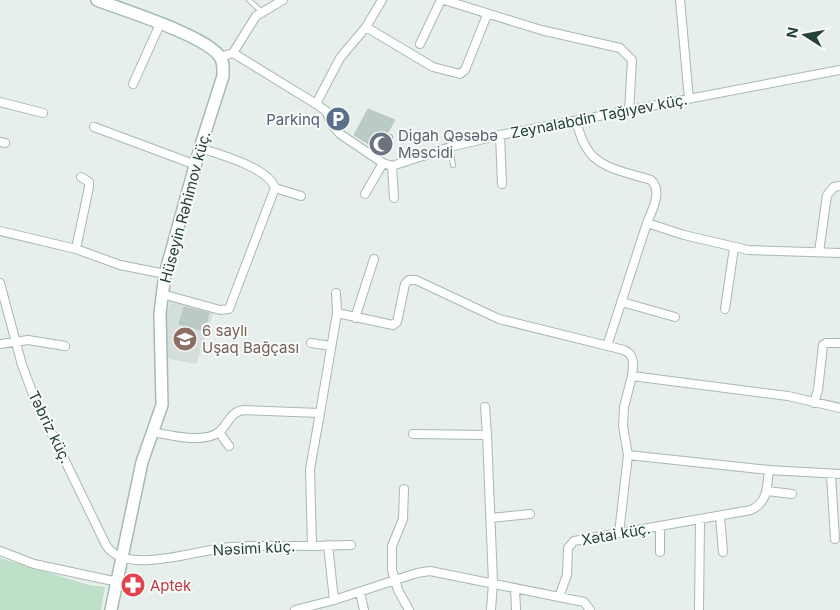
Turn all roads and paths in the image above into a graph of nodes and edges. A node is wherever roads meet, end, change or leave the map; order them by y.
1 (97, 0) edge
2 (249, 0) edge
3 (283, 0) edge
4 (382, 0) edge
5 (443, 0) edge
6 (680, 0) edge
7 (113, 3) edge
8 (262, 12) junction
9 (487, 15) junction
10 (160, 24) junction
11 (366, 27) junction
12 (420, 44) dead end
13 (233, 52) junction
14 (220, 57) junction
15 (840, 70) edge
16 (133, 84) dead end
17 (689, 99) junction
18 (0, 102) edge
19 (316, 104) junction
20 (629, 112) junction
21 (43, 113) dead end
22 (576, 121) junction
23 (94, 127) dead end
24 (500, 135) junction
25 (390, 137) dead end
26 (200, 148) junction
27 (450, 148) junction
28 (379, 161) junction
29 (196, 165) junction
30 (453, 165) dead end
31 (392, 166) junction
32 (81, 178) dead end
33 (502, 184) dead end
34 (840, 186) edge
35 (275, 188) junction
36 (365, 194) dead end
37 (301, 196) dead end
38 (394, 198) dead end
39 (647, 223) junction
40 (0, 232) edge
41 (76, 248) junction
42 (734, 248) junction
43 (819, 252) junction
44 (840, 253) edge
45 (374, 259) dead end
46 (165, 274) junction
47 (0, 283) edge
48 (336, 293) dead end
49 (162, 294) junction
50 (622, 302) junction
51 (725, 309) dead end
52 (337, 313) junction
53 (675, 316) dead end
54 (355, 318) junction
55 (16, 342) junction
56 (311, 343) dead end
57 (840, 343) edge
58 (0, 344) edge
59 (65, 346) dead end
60 (331, 346) junction
61 (607, 346) junction
62 (632, 376) junction
63 (814, 403) junction
64 (485, 407) dead end
65 (840, 408) edge
66 (320, 413) junction
67 (152, 432) junction
68 (219, 432) junction
69 (413, 434) dead end
70 (487, 435) junction
71 (229, 446) dead end
72 (628, 455) junction
73 (769, 470) junction
74 (831, 474) junction
75 (840, 474) edge
76 (404, 489) dead end
77 (767, 491) junction
78 (792, 494) dead end
79 (530, 514) dead end
80 (720, 516) junction
81 (491, 518) junction
82 (700, 520) junction
83 (660, 526) junction
84 (619, 533) junction
85 (835, 538) dead end
86 (328, 545) junction
87 (351, 545) dead end
88 (312, 546) junction
89 (0, 551) edge
90 (660, 552) dead end
91 (723, 552) dead end
92 (123, 558) junction
93 (394, 580) junction
94 (118, 582) junction
95 (493, 582) junction
96 (515, 588) junction
97 (360, 592) junction
98 (559, 597) junction
99 (334, 600) junction
100 (310, 609) edge
101 (111, 610) edge
102 (295, 610) edge
103 (364, 610) edge
104 (410, 610) edge
105 (491, 610) edge
106 (516, 610) edge
107 (590, 610) edge
108 (699, 610) edge

1 - 7 main road
2 - 8 lane
3 - 8 street
4 - 11 street
5 - 9 street
5 - 12 street
6 - 17 street
7 - 10 main road
8 - 13 street
9 - 11 street
9 - 20 street
10 - 14 main road
10 - 16 street
11 - 19 street
13 - 14 street
13 - 19 street
14 - 26 main road, Hüseyin Rəhimov küç.
15 - 17 street, Zeynalabdin Tağıyev küç.
17 - 20 street, Zeynalabdin Tağıyev küç.
18 - 21 street
19 - 28 street
20 - 22 street, Zeynalabdin Tağıyev küç.
22 - 24 street, Zeynalabdin Tağıyev küç.
22 - 39 street
23 - 29 street
24 - 27 street, Zeynalabdin Tağıyev küç.
24 - 33 street
25 - 28 lane
26 - 29 main road, Hüseyin Rəhimov küç.
26 - 35 street
27 - 30 lane
27 - 31 street, Zeynalabdin Tağıyev küç.
28 - 31 street
28 - 36 street
29 - 46 main road, Hüseyin Rəhimov küç.
31 - 38 street
32 - 41 street
34 - 43 street
35 - 37 street
35 - 49 street
39 - 42 street
39 - 50 street
40 - 41 street
41 - 46 street
42 - 43 street
42 - 51 street
43 - 44 street
45 - 54 street
46 - 49 main road, Hüseyin Rəhimov küç.
47 - 55 street, Təbriz küç.
48 - 52 street, Nəsimi küç.
49 - 67 main road, Hüseyin Rəhimov küç.
50 - 53 street
50 - 61 street
52 - 54 street
52 - 60 street, Nəsimi küç.
54 - 61 street
55 - 58 street
55 - 59 street
55 - 92 street, Təbriz küç.
56 - 60 street
57 - 63 street
60 - 66 street, Nəsimi küç.
61 - 62 street
62 - 63 street
62 - 72 street
63 - 65 street
64 - 70 street
66 - 68 street
66 - 88 street, Nəsimi küç.
67 - 68 street
67 - 92 main road, Hüseyin Rəhimov küç.
68 - 71 street
69 - 70 street
70 - 81 street
72 - 73 street
72 - 84 street
73 - 74 street
73 - 77 street
74 - 75 street
74 - 85 street
76 - 93 street
77 - 78 street
77 - 80 street, Xətai küç.
79 - 81 street
80 - 82 street, Xətai küç.
80 - 91 street
81 - 95 street
82 - 83 street, Xətai küç.
82 - 108 street
83 - 84 street, Xətai küç.
83 - 90 street
84 - 98 street, Xətai küç.
86 - 87 street
86 - 88 street
86 - 99 street
88 - 92 street, Nəsimi küç.
89 - 94 street
92 - 94 main road, Hüseyin Rəhimov küç.
93 - 95 street
93 - 97 street
93 - 104 street
94 - 101 main road, Hüseyin Rəhimov küç.
95 - 96 street
95 - 105 street
96 - 98 street
96 - 106 street
97 - 99 street
97 - 103 street
98 - 107 street
99 - 100 street
100 - 102 street

